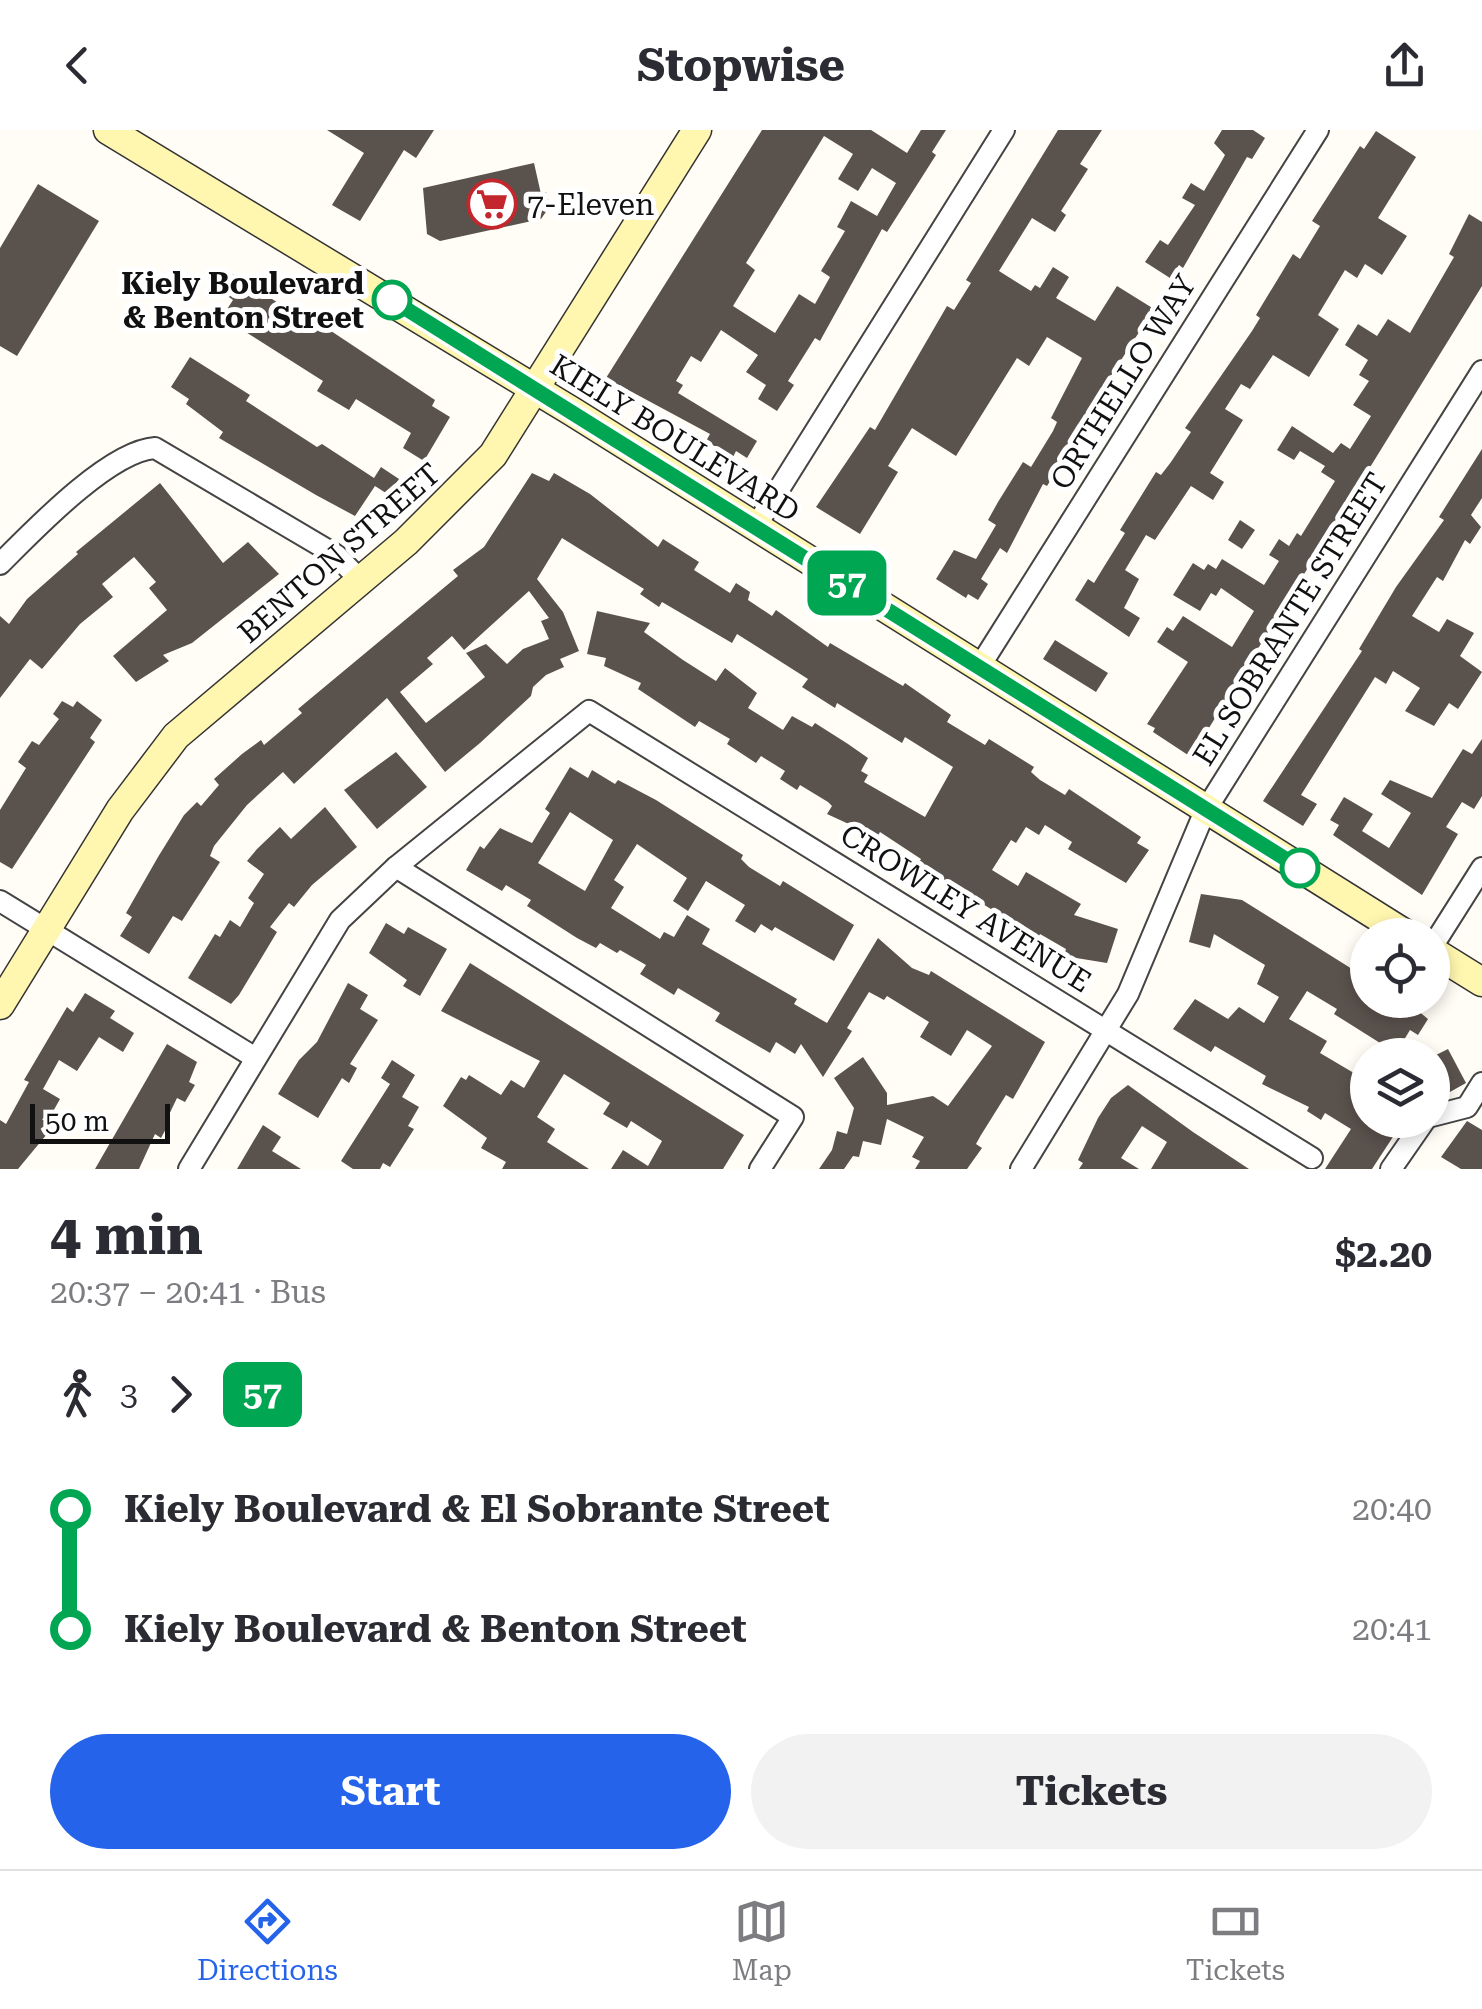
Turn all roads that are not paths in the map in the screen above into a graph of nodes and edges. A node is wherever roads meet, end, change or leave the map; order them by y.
1 (108, 130) edge
2 (697, 130) edge
3 (1004, 130) edge
4 (1318, 130) edge
5 (1482, 371) edge
6 (536, 390) junction
7 (756, 526) junction
8 (0, 564) edge
9 (360, 580) junction
10 (980, 666) junction
11 (1205, 812) junction
12 (396, 867) junction
13 (1482, 868) edge
14 (0, 901) edge
15 (1379, 918) edge
16 (1450, 920) edge
17 (46, 930) junction
18 (1450, 961) edge
19 (1482, 982) edge
20 (0, 1005) edge
21 (1108, 1031) junction
22 (254, 1057) junction
23 (1482, 1082) edge
24 (1450, 1111) edge
25 (1413, 1138) edge
26 (1312, 1158) dead end
27 (189, 1169) edge
28 (760, 1169) edge
29 (1021, 1169) edge
30 (1391, 1169) edge

1 - 6 main road, KIELY BOULEVARD
2 - 6 main road, BENTON STREET
3 - 7 street
4 - 10 street, ORTHELLO WAY
5 - 11 street, EL SOBRANTE STREET
6 - 7 main road, KIELY BOULEVARD
6 - 9 main road, BENTON STREET
7 - 10 main road, KIELY BOULEVARD
8 - 9 street
9 - 17 main road, BENTON STREET
10 - 11 main road, KIELY BOULEVARD
11 - 15 main road, KIELY BOULEVARD
11 - 21 street, EL SOBRANTE STREET
12 - 21 street, CROWLEY AVENUE
12 - 22 street
12 - 28 street
13 - 16 street
14 - 17 street
17 - 20 main road, BENTON STREET
17 - 22 street
18 - 19 main road
21 - 26 street, CROWLEY AVENUE
21 - 29 street, EL SOBRANTE STREET
22 - 27 street
23 - 24 street
25 - 30 street

